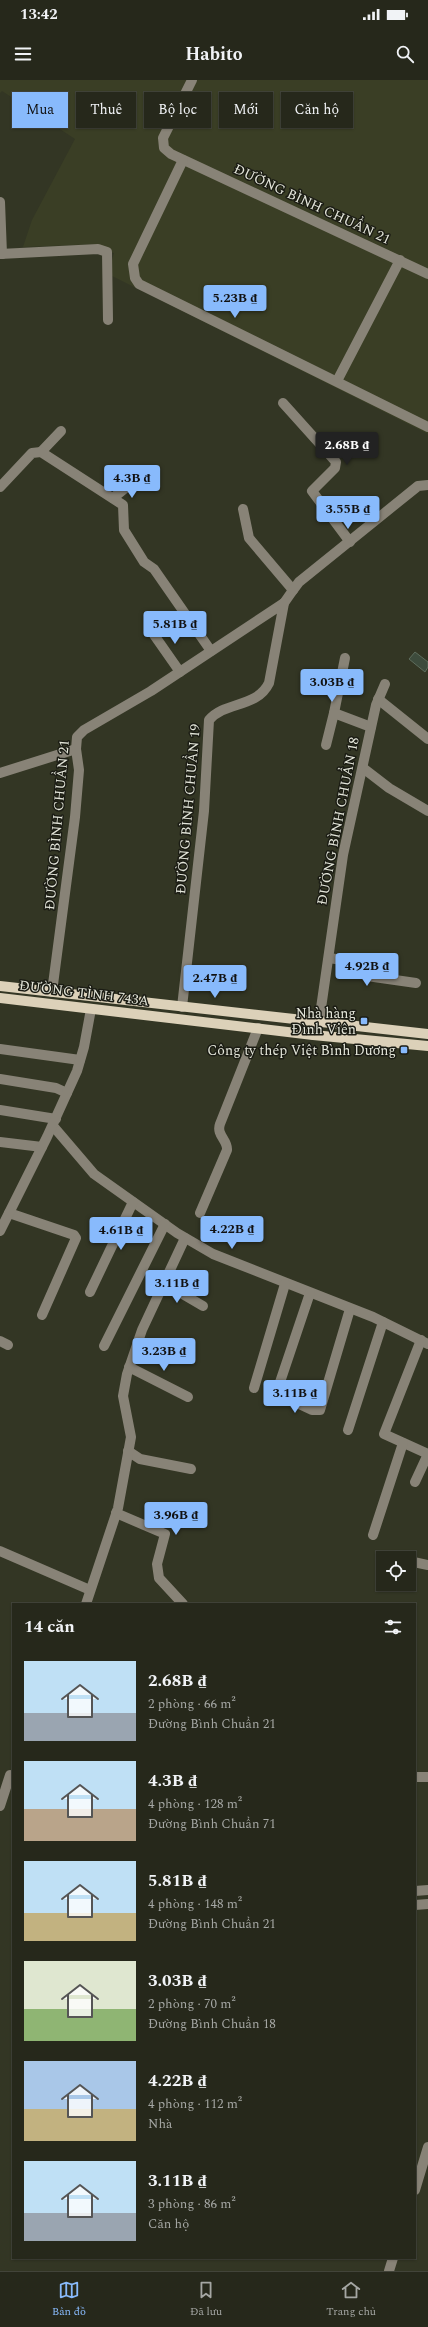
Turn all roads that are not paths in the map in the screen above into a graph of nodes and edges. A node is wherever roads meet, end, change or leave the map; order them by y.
1 (192, 80) edge
2 (183, 160) junction
3 (0, 202) edge
4 (1, 254) edge
5 (400, 260) junction
6 (428, 274) edge
7 (108, 320) dead end
8 (337, 381) junction
9 (283, 403) dead end
10 (428, 427) edge
11 (61, 431) dead end
12 (41, 452) junction
13 (150, 476) dead end
14 (428, 485) edge
15 (0, 487) edge
16 (113, 498) junction
17 (243, 509) dead end
18 (350, 542) junction
19 (293, 590) junction
20 (284, 603) junction
21 (152, 632) dead end
22 (211, 651) junction
23 (345, 658) dead end
24 (180, 672) junction
25 (385, 684) dead end
26 (378, 698) junction
27 (334, 713) junction
28 (371, 727) junction
29 (428, 739) edge
30 (326, 745) dead end
31 (76, 749) junction
32 (363, 768) junction
33 (0, 773) edge
34 (428, 811) edge
35 (329, 958) junction
36 (416, 983) dead end
37 (0, 986) edge
38 (52, 992) junction
39 (0, 998) edge
40 (182, 1007) junction
41 (91, 1009) junction
42 (319, 1022) junction
43 (258, 1028) junction
44 (428, 1034) edge
45 (313, 1035) junction
46 (428, 1046) edge
47 (0, 1049) edge
48 (80, 1060) junction
49 (0, 1078) edge
50 (67, 1093) junction
51 (0, 1110) edge
52 (54, 1122) junction
53 (0, 1142) edge
54 (42, 1147) junction
55 (133, 1202) junction
56 (6, 1213) edge
57 (200, 1213) dead end
58 (165, 1224) junction
59 (0, 1231) edge
60 (185, 1238) junction
61 (162, 1282) junction
62 (285, 1284) junction
63 (90, 1292) dead end
64 (310, 1293) junction
65 (204, 1306) dead end
66 (350, 1309) junction
67 (42, 1315) dead end
68 (383, 1322) junction
69 (424, 1342) edge
70 (104, 1346) dead end
71 (129, 1367) junction
72 (254, 1388) dead end
73 (188, 1397) dead end
74 (348, 1430) dead end
75 (403, 1443) junction
76 (128, 1452) junction
77 (191, 1469) dead end
78 (415, 1482) dead end
79 (116, 1513) junction
80 (373, 1535) dead end
81 (0, 1551) edge
82 (416, 1562) edge
83 (428, 1565) edge
84 (90, 1590) junction
85 (86, 1603) edge
86 (182, 1603) edge
87 (0, 1771) edge
88 (12, 1775) edge
89 (416, 1777) edge
90 (428, 1777) edge
91 (0, 1806) edge
92 (428, 1890) edge
93 (416, 1892) edge
94 (428, 1904) edge
95 (416, 1905) edge
96 (428, 2148) edge
97 (416, 2187) edge
98 (393, 2259) edge
99 (389, 2271) edge

1 - 2 street, ĐƯỜNG BÌNH CHUẨN 21
2 - 5 street, ĐƯỜNG BÌNH CHUẨN 21
2 - 8 street
3 - 4 street
4 - 7 street
5 - 6 street, ĐƯỜNG BÌNH CHUẨN 21
5 - 8 street
8 - 10 street
9 - 18 street
11 - 12 street
12 - 15 street
12 - 16 street
13 - 16 street
14 - 18 street
16 - 22 street
17 - 19 street
18 - 19 street
19 - 20 street
20 - 22 street, ĐƯỜNG BÌNH CHUẨN 21
20 - 40 street, ĐƯỜNG BÌNH CHUẨN 19
21 - 24 street
22 - 24 street, ĐƯỜNG BÌNH CHUẨN 21
23 - 27 street
24 - 31 street, ĐƯỜNG BÌNH CHUẨN 21
25 - 26 street, ĐƯỜNG BÌNH CHUẨN 18
26 - 28 street, ĐƯỜNG BÌNH CHUẨN 18
26 - 29 street
27 - 28 street
27 - 30 street
28 - 32 street, ĐƯỜNG BÌNH CHUẨN 18
31 - 33 street
31 - 38 street, ĐƯỜNG BÌNH CHUẨN 21
32 - 34 street
32 - 35 street, ĐƯỜNG BÌNH CHUẨN 18
35 - 36 street
35 - 42 street, ĐƯỜNG BÌNH CHUẨN 18
37 - 38 main road, ĐƯỜNG TỈNH 743A
38 - 40 main road, ĐƯỜNG TỈNH 743A
39 - 41 main road, ĐƯỜNG TỈNH 743A
40 - 42 main road, ĐƯỜNG TỈNH 743A
41 - 43 main road, ĐƯỜNG TỈNH 743A
41 - 48 street
42 - 44 main road, ĐƯỜNG TỈNH 743A
42 - 45 street, ĐƯỜNG BÌNH CHUẨN 18
43 - 45 main road, ĐƯỜNG TỈNH 743A
43 - 57 street
45 - 46 main road, ĐƯỜNG TỈNH 743A
47 - 48 street
48 - 50 street
49 - 50 street
50 - 52 street
51 - 52 street
52 - 54 street
52 - 55 street
53 - 54 street
54 - 56 street
55 - 58 street
55 - 63 street
56 - 59 street
56 - 67 street
58 - 60 street
58 - 70 street
60 - 61 street
60 - 62 street
61 - 65 street
61 - 71 street
62 - 64 street
62 - 72 street
64 - 66 street
64 - 66 street
66 - 68 street
68 - 69 street
68 - 74 street
69 - 75 street
71 - 73 street
71 - 76 street
75 - 78 street
75 - 80 street
76 - 77 street
76 - 79 street
79 - 84 street
79 - 86 street
81 - 84 street
82 - 83 street
84 - 85 street
87 - 88 street
88 - 91 street
89 - 90 street
92 - 93 street
94 - 95 street
96 - 97 street
98 - 99 street

